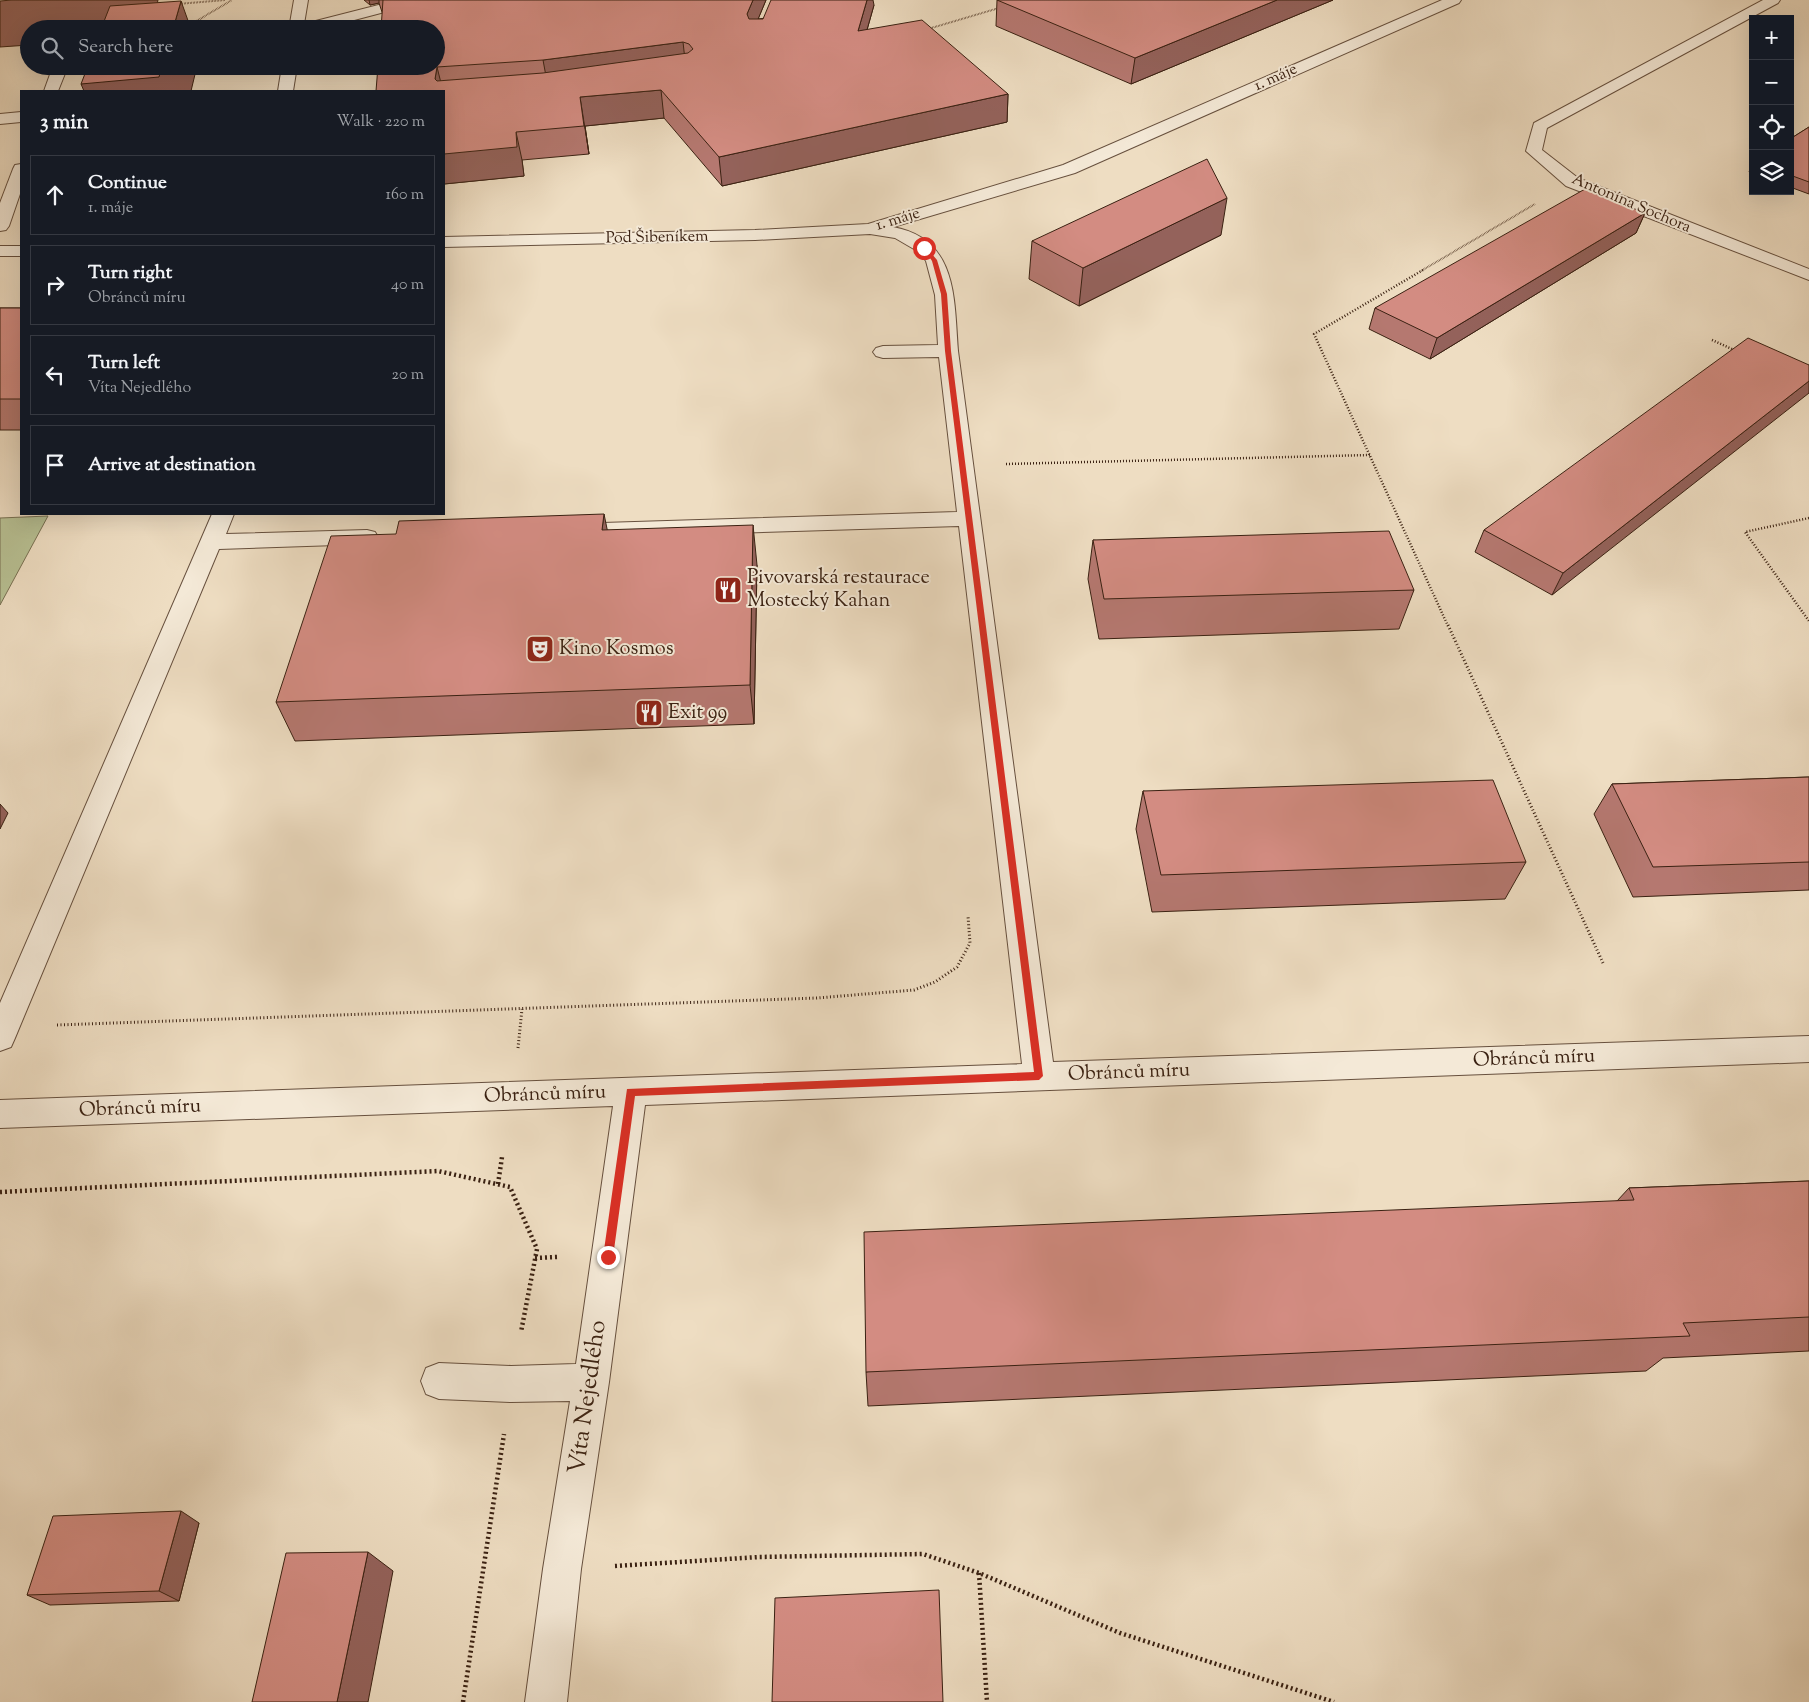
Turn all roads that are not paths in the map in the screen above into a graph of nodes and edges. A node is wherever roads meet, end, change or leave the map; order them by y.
1 (301, 0) edge
2 (414, 0) edge
3 (1454, 0) edge
4 (1773, 0) edge
5 (298, 20) edge
6 (337, 20) edge
7 (57, 75) edge
8 (289, 75) edge
9 (51, 90) edge
10 (286, 90) edge
11 (20, 118) edge
12 (0, 119) edge
13 (20, 172) edge
14 (0, 226) edge
15 (869, 228) junction
16 (445, 242) edge
17 (0, 251) edge
18 (20, 251) edge
19 (1809, 275) edge
20 (948, 351) junction
21 (883, 352) dead end
22 (223, 515) edge
23 (970, 519) junction
24 (551, 532) edge
25 (385, 537) edge
26 (211, 542) junction
27 (0, 1038) edge
28 (1809, 1049) edge
29 (1039, 1076) junction
30 (630, 1092) junction
31 (0, 1114) edge
32 (439, 1381) dead end
33 (591, 1382) junction
34 (546, 1702) edge

1 - 5 street
2 - 6 street
3 - 15 street, 1. máje
4 - 19 street, Antonína Sochora
7 - 9 street
8 - 10 street
11 - 12 street
13 - 14 street
15 - 16 street, Pod Šibeníkem
15 - 20 street, 1. máje
17 - 18 street
20 - 21 street
20 - 23 street, 1. máje
22 - 26 street
23 - 24 street
23 - 29 street, 1. máje
25 - 26 street
26 - 27 street
28 - 29 street, Obránců míru
29 - 30 street, Obránců míru
30 - 31 street, Obránců míru
30 - 33 street, Víta Nejedlého
32 - 33 street
33 - 34 street, Víta Nejedlého

